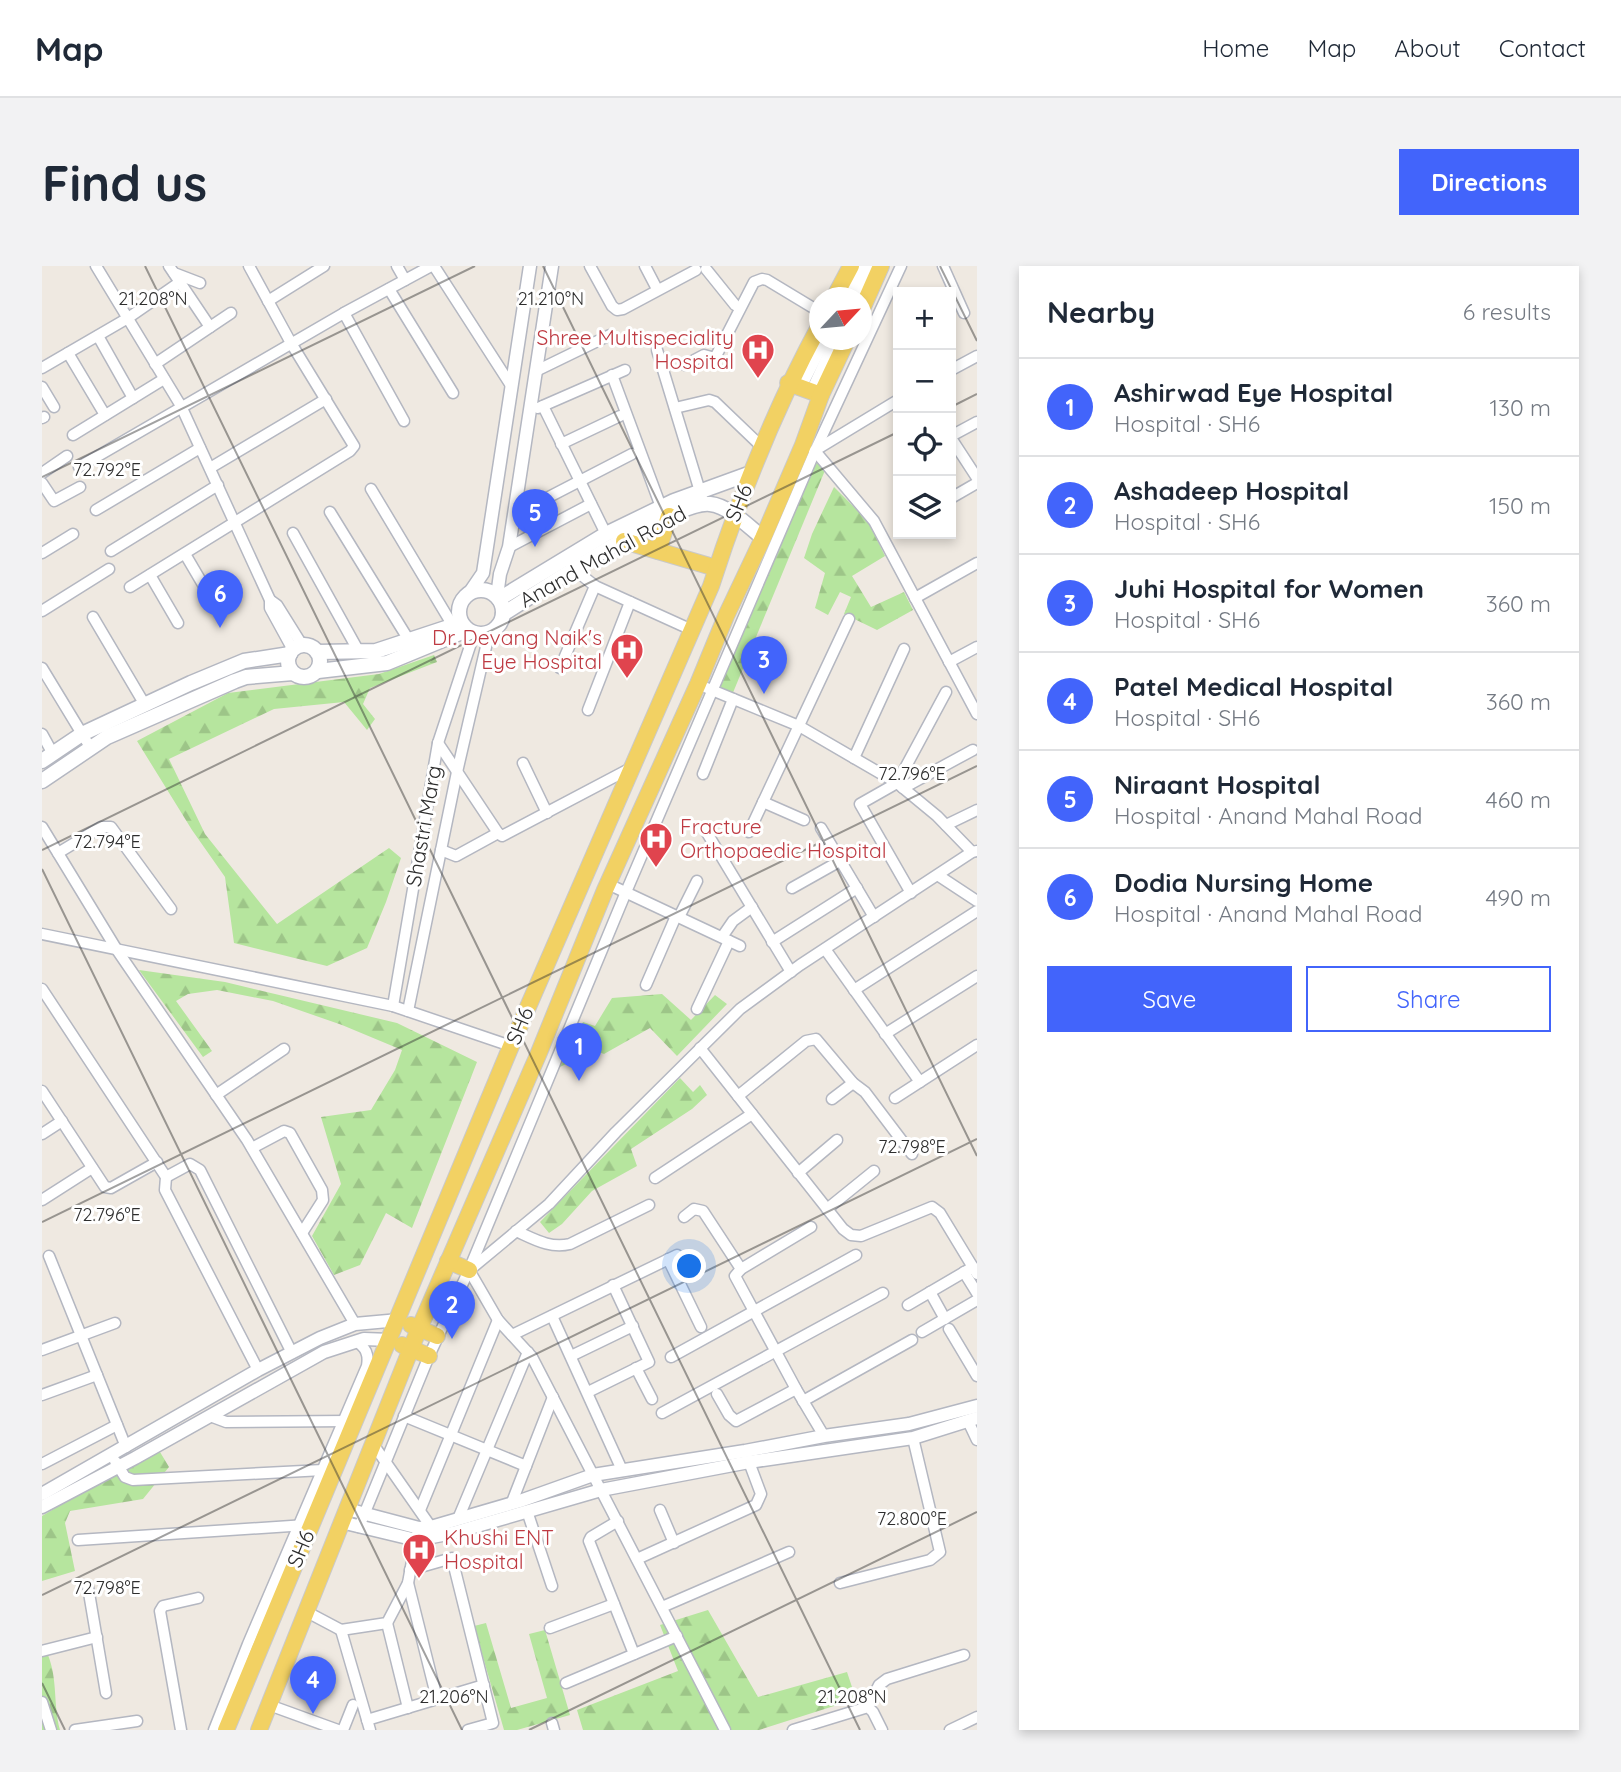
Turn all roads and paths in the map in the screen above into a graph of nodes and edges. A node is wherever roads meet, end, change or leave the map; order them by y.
1 (96, 266) edge
2 (249, 266) edge
3 (324, 266) edge
4 (397, 266) edge
5 (432, 266) edge
6 (530, 266) edge
7 (552, 266) edge
8 (590, 266) edge
9 (645, 266) edge
10 (851, 266) edge
11 (861, 266) edge
12 (872, 266) edge
13 (881, 266) edge
14 (901, 266) edge
15 (943, 266) edge
16 (700, 271) edge
17 (174, 274) edge
18 (405, 280) junction
19 (200, 283) dead end
20 (840, 287) edge
21 (850, 287) edge
22 (865, 287) edge
23 (868, 287) edge
24 (389, 289) junction
25 (657, 289) junction
26 (268, 301) junction
27 (809, 306) edge
28 (740, 308) junction
29 (231, 313) dead end
30 (344, 313) junction
31 (964, 313) dead end
32 (128, 318) junction
33 (210, 327) junction
34 (610, 335) dead end
35 (98, 336) junction
36 (291, 343) junction
37 (657, 350) dead end
38 (814, 350) edge
39 (819, 350) edge
40 (830, 350) edge
41 (838, 350) edge
42 (68, 353) junction
43 (975, 361) edge
44 (155, 364) junction
45 (685, 365) dead end
46 (42, 368) edge
47 (956, 368) edge
48 (625, 370) dead end
49 (536, 371) junction
50 (164, 379) junction
51 (617, 379) junction
52 (42, 387) edge
53 (512, 387) junction
54 (805, 389) junction
55 (453, 393) dead end
56 (133, 398) junction
57 (326, 399) junction
58 (893, 403) edge
59 (181, 406) junction
60 (542, 406) junction
61 (54, 407) dead end
62 (674, 408) junction
63 (530, 411) junction
64 (105, 415) junction
65 (620, 416) dead end
66 (404, 421) dead end
67 (977, 422) edge
68 (956, 434) edge
69 (73, 435) dead end
70 (561, 444) junction
71 (956, 445) edge
72 (762, 447) junction
73 (200, 448) junction
74 (809, 448) junction
75 (632, 454) dead end
76 (67, 457) dead end
77 (79, 467) dead end
78 (210, 468) junction
79 (42, 473) edge
80 (751, 473) junction
81 (977, 478) edge
82 (580, 482) junction
83 (42, 483) edge
84 (977, 483) edge
85 (218, 485) junction
86 (80, 487) dead end
87 (371, 489) dead end
88 (956, 495) edge
89 (702, 497) junction
90 (591, 504) junction
91 (96, 510) dead end
92 (330, 512) dead end
93 (665, 512) junction
94 (514, 515) junction
95 (734, 516) junction
96 (236, 523) junction
97 (293, 533) dead end
98 (72, 534) dead end
99 (606, 534) junction
100 (624, 541) junction
101 (769, 543) junction
102 (509, 547) junction
103 (111, 551) dead end
104 (658, 551) junction
105 (42, 552) edge
106 (185, 554) junction
107 (977, 563) edge
108 (716, 568) junction
109 (109, 569) dead end
110 (574, 569) junction
111 (150, 575) junction
112 (595, 586) junction
113 (130, 587) dead end
114 (470, 592) junction
115 (498, 597) junction
116 (915, 598) junction
117 (630, 602) junction
118 (215, 605) dead end
119 (42, 611) edge
120 (503, 614) junction
121 (93, 617) dead end
122 (849, 619) dead end
123 (178, 623) dead end
124 (464, 628) junction
125 (692, 630) junction
126 (489, 634) junction
127 (410, 642) junction
128 (977, 647) edge
129 (294, 649) junction
130 (904, 649) dead end
131 (317, 652) junction
132 (359, 652) junction
133 (949, 662) junction
134 (42, 668) edge
135 (560, 668) dead end
136 (318, 671) junction
137 (293, 673) junction
138 (698, 684) junction
139 (713, 691) junction
140 (946, 692) dead end
141 (733, 699) junction
142 (145, 705) junction
143 (588, 710) dead end
144 (977, 714) edge
145 (799, 726) junction
146 (42, 734) edge
147 (86, 740) junction
148 (438, 743) junction
149 (973, 750) dead end
150 (48, 757) edge
151 (854, 758) junction
152 (523, 763) dead end
153 (633, 766) junction
154 (457, 772) junction
155 (703, 774) dead end
156 (42, 780) edge
157 (900, 786) junction
158 (763, 802) junction
159 (977, 810) edge
160 (547, 813) junction
161 (804, 820) dead end
162 (946, 825) junction
163 (42, 827) edge
164 (704, 828) dead end
165 (821, 828) dead end
166 (749, 832) dead end
167 (498, 833) junction
168 (441, 850) junction
169 (975, 852) edge
170 (58, 853) junction
171 (840, 861) junction
172 (939, 876) junction
173 (697, 881) dead end
174 (608, 884) junction
175 (792, 888) dead end
176 (857, 888) junction
177 (626, 892) junction
178 (911, 893) junction
179 (977, 901) edge
180 (752, 907) junction
181 (171, 909) dead end
182 (977, 911) edge
183 (677, 917) junction
184 (874, 917) junction
185 (44, 936) edge
186 (730, 941) junction
187 (772, 942) junction
188 (825, 949) junction
189 (117, 950) junction
190 (790, 972) junction
191 (977, 976) edge
192 (646, 985) dead end
193 (42, 989) edge
194 (854, 990) junction
195 (393, 1006) junction
196 (697, 1009) dead end
197 (408, 1012) junction
198 (885, 1034) junction
199 (977, 1045) edge
200 (511, 1046) junction
201 (700, 1048) junction
202 (284, 1049) dead end
203 (919, 1082) junction
204 (853, 1083) junction
205 (42, 1091) edge
206 (216, 1094) junction
207 (738, 1096) junction
208 (895, 1098) dead end
209 (832, 1099) dead end
210 (752, 1114) junction
211 (62, 1121) junction
212 (42, 1134) edge
213 (837, 1140) dead end
214 (252, 1148) junction
215 (912, 1154) dead end
216 (157, 1162) junction
217 (92, 1168) junction
218 (874, 1171) dead end
219 (798, 1172) junction
220 (166, 1177) junction
221 (655, 1178) dead end
222 (42, 1200) edge
223 (649, 1205) dead end
224 (827, 1209) junction
225 (684, 1217) dead end
226 (811, 1227) dead end
227 (516, 1231) junction
228 (302, 1233) junction
229 (856, 1255) dead end
230 (49, 1256) dead end
231 (448, 1261) junction
232 (741, 1269) junction
233 (469, 1270) junction
234 (971, 1271) edge
235 (613, 1285) junction
236 (930, 1292) junction
237 (883, 1293) dead end
238 (977, 1293) edge
239 (977, 1300) edge
240 (908, 1305) dead end
241 (754, 1312) junction
242 (552, 1315) junction
243 (398, 1320) junction
244 (498, 1320) junction
245 (116, 1323) dead end
246 (355, 1324) junction
247 (947, 1324) junction
248 (633, 1325) junction
249 (701, 1326) dead end
250 (419, 1328) junction
251 (922, 1332) dead end
252 (512, 1335) junction
253 (81, 1336) junction
254 (437, 1336) junction
255 (390, 1340) junction
256 (912, 1340) dead end
257 (356, 1341) junction
258 (42, 1349) edge
259 (411, 1349) junction
260 (528, 1352) junction
261 (776, 1352) junction
262 (292, 1353) junction
263 (429, 1356) junction
264 (571, 1356) junction
265 (671, 1357) dead end
266 (636, 1368) junction
267 (258, 1370) junction
268 (97, 1375) junction
269 (977, 1376) edge
270 (796, 1389) junction
271 (587, 1392) junction
272 (718, 1394) dead end
273 (42, 1395) edge
274 (554, 1397) junction
275 (652, 1399) dead end
276 (803, 1401) junction
277 (977, 1406) edge
278 (662, 1413) dead end
279 (210, 1416) junction
280 (404, 1416) junction
281 (973, 1420) edge
282 (349, 1421) junction
283 (117, 1425) junction
284 (450, 1435) junction
285 (824, 1436) junction
286 (913, 1437) junction
287 (977, 1440) edge
288 (373, 1444) junction
289 (126, 1447) junction
290 (487, 1450) junction
291 (115, 1461) junction
292 (385, 1461) junction
293 (749, 1462) junction
294 (42, 1464) edge
295 (526, 1466) junction
296 (323, 1470) junction
297 (622, 1470) junction
298 (593, 1475) junction
299 (601, 1490) junction
300 (42, 1494) edge
301 (512, 1502) junction
302 (42, 1507) edge
303 (420, 1510) junction
304 (660, 1510) dead end
305 (527, 1511) junction
306 (365, 1514) junction
307 (344, 1516) junction
308 (458, 1519) junction
309 (618, 1521) junction
310 (305, 1525) junction
311 (359, 1527) junction
312 (422, 1531) junction
313 (78, 1539) dead end
314 (674, 1543) junction
315 (789, 1552) dead end
316 (637, 1559) junction
317 (410, 1570) junction
318 (408, 1583) junction
319 (840, 1583) dead end
320 (552, 1586) dead end
321 (88, 1587) dead end
322 (198, 1598) dead end
323 (614, 1604) junction
324 (662, 1607) junction
325 (307, 1612) junction
326 (387, 1623) junction
327 (550, 1628) dead end
328 (341, 1630) junction
329 (677, 1636) junction
330 (97, 1637) junction
331 (43, 1647) edge
332 (634, 1654) junction
333 (964, 1655) dead end
334 (566, 1683) dead end
335 (484, 1685) junction
336 (106, 1693) dead end
337 (438, 1699) junction
338 (42, 1702) edge
339 (269, 1705) junction
340 (353, 1705) dead end
341 (868, 1707) junction
342 (408, 1708) junction
343 (977, 1717) edge
344 (136, 1721) dead end
345 (369, 1725) edge
346 (51, 1730) edge
347 (75, 1730) edge
348 (181, 1730) edge
349 (214, 1730) edge
350 (226, 1730) edge
351 (259, 1730) edge
352 (341, 1730) edge
353 (468, 1730) edge
354 (725, 1730) edge
355 (793, 1730) edge
356 (882, 1730) edge
357 (950, 1730) edge

1 - 32 street
2 - 26 street
3 - 26 street
4 - 18 street
5 - 18 street
5 - 53 street
6 - 53 street
7 - 49 street
8 - 25 street
9 - 25 street
10 - 20 main road
11 - 21 main road
12 - 22 main road
13 - 23 main road
14 - 74 street
15 - 31 street
16 - 25 street
16 - 28 street
17 - 19 street
17 - 32 street
17 - 33 street
18 - 24 street
24 - 30 street
24 - 55 street
26 - 36 street
27 - 28 street
28 - 45 street
29 - 33 street
30 - 36 street
30 - 66 street
32 - 35 street
32 - 44 street
33 - 44 street
34 - 49 street
35 - 42 street
35 - 56 street
36 - 57 street
36 - 59 street
37 - 62 street
38 - 54 main road, SH6
39 - 54 main road
40 - 54 main road
41 - 54 main road
42 - 46 street
42 - 64 street
43 - 47 street
44 - 50 street
48 - 51 street
49 - 63 street
50 - 56 street
50 - 59 street
51 - 60 street
51 - 93 street
52 - 61 street
53 - 114 street
54 - 72 main road, SH6
54 - 74 main road
56 - 64 street
57 - 78 street
57 - 96 street
58 - 74 street
59 - 73 street
59 - 77 street
60 - 63 street
60 - 70 street
62 - 72 street
62 - 89 street
63 - 94 street
64 - 69 street
65 - 70 street
67 - 68 street
70 - 82 street
71 - 81 street
72 - 80 main road, SH6
73 - 78 street
73 - 91 street
74 - 101 main road
74 - 116 street
75 - 82 street
76 - 79 street
78 - 85 street
80 - 89 main road, Anand Mahal Road
80 - 95 main road, SH6
82 - 90 street
82 - 94 street
83 - 86 street
84 - 88 street
85 - 96 street
85 - 103 street
87 - 124 street
89 - 93 main road, Anand Mahal Road
89 - 95 main road, Anand Mahal Road
90 - 99 street
90 - 102 street
92 - 127 street
93 - 99 main road, Anand Mahal Road
93 - 100 main road, Anand Mahal Road
93 - 104 main road
94 - 102 street
95 - 101 main road, Anand Mahal Road
95 - 108 main road, SH6
96 - 106 street
96 - 129 street
97 - 132 street
98 - 105 street
99 - 115 main road, Anand Mahal Road
100 - 104 main road
100 - 110 main road, Anand Mahal Road
101 - 138 main road
101 - 139 street
102 - 115 street
104 - 108 main road
106 - 111 street
106 - 118 street
107 - 116 street
108 - 125 main road, SH6
109 - 119 street
110 - 112 street
110 - 120 main road, Anand Mahal Road
111 - 113 street
111 - 123 street
112 - 117 street
112 - 135 street
114 - 115 main road
114 - 124 main road
115 - 120 main road
116 - 133 street
117 - 125 street
117 - 143 street
120 - 126 main road
121 - 142 street
122 - 145 street
124 - 126 main road
124 - 127 main road
124 - 136 main road
124 - 148 street, Shastri Marg
125 - 153 main road, SH6
126 - 154 street, Shastri Marg
127 - 132 main road
128 - 133 street
129 - 131 main road
129 - 137 main road
129 - 142 main road
130 - 151 street
131 - 132 main road
131 - 136 main road
133 - 144 street
134 - 147 street
136 - 137 main road
137 - 147 main road
138 - 139 street
138 - 174 main road
139 - 141 street
139 - 177 street
140 - 157 street
141 - 145 street
141 - 155 street
142 - 147 main road
145 - 151 street
145 - 158 street
146 - 150 street
147 - 150 main road
147 - 156 main road
148 - 154 street
148 - 195 street, Shastri Marg
149 - 157 street
151 - 157 street
152 - 160 street
153 - 160 street
153 - 200 main road, SH6
154 - 167 street
154 - 168 street, Shastri Marg
157 - 162 street
157 - 178 street
158 - 161 street
158 - 166 street
159 - 162 street
160 - 167 street
162 - 169 street
163 - 170 street
164 - 180 street
165 - 171 street
167 - 168 street
168 - 197 street, Shastri Marg
169 - 172 street
170 - 181 street
170 - 189 street
171 - 175 street
171 - 176 street
172 - 178 street
172 - 179 street
173 - 183 street
174 - 177 street
174 - 231 main road
176 - 184 street
176 - 187 street
177 - 183 street
177 - 233 street
178 - 184 street
180 - 186 street
180 - 187 street
182 - 194 street
183 - 186 street
183 - 192 street
184 - 188 street
185 - 189 street
186 - 196 street
187 - 190 street
188 - 190 street
188 - 194 street
189 - 195 street
189 - 206 street
190 - 201 street
191 - 198 street
193 - 216 street
194 - 198 street
195 - 197 street
197 - 200 street
198 - 203 street
199 - 203 street
200 - 243 main road, SH6
201 - 207 street
201 - 227 street
202 - 206 street
203 - 208 street
204 - 207 street
204 - 209 street
204 - 215 street
205 - 211 street
206 - 214 street
207 - 210 street
210 - 219 street
210 - 221 street
211 - 212 street
211 - 217 street
213 - 219 street
214 - 228 street
214 - 228 street
216 - 217 street
216 - 220 street
217 - 222 street
218 - 224 street
219 - 224 street
220 - 262 street
220 - 267 street
223 - 227 street
224 - 234 street
225 - 232 street
226 - 232 street
227 - 233 street
228 - 246 street
229 - 241 street
230 - 253 street
231 - 233 main road
231 - 250 main road
232 - 241 street
233 - 244 street
233 - 254 street
234 - 236 street
234 - 238 street
235 - 242 street
235 - 248 street
235 - 249 street
236 - 240 street
236 - 247 street
237 - 261 street
239 - 247 street
241 - 261 street
241 - 265 street
242 - 252 street
242 - 264 street
243 - 246 street
243 - 250 main road
243 - 255 main road, SH6
244 - 252 street
244 - 284 street
245 - 253 street
246 - 262 street
247 - 251 street
247 - 269 street
248 - 264 street
248 - 266 street
250 - 254 main road
250 - 259 main road
252 - 260 street
253 - 258 street
253 - 268 street
254 - 263 street
255 - 257 street
255 - 259 main road
255 - 282 main road, SH6
256 - 276 street
257 - 279 street
257 - 282 street
259 - 263 main road
259 - 288 main road
260 - 274 street
260 - 290 street
261 - 270 street
261 - 278 street
262 - 267 street
263 - 280 street
264 - 271 street
266 - 271 street
266 - 275 street
267 - 289 street
268 - 273 street
268 - 283 street
270 - 272 street
270 - 276 street
271 - 297 street
274 - 295 street
274 - 298 street
276 - 285 street
277 - 285 street
279 - 282 street
279 - 291 street
280 - 284 street
280 - 292 street
281 - 286 street
281 - 287 street
282 - 296 street
282 - 310 main road, SH6
283 - 289 street
283 - 294 street
284 - 290 street
284 - 303 street
285 - 297 street
286 - 293 street
286 - 319 street
288 - 292 street
288 - 307 main road
289 - 291 street
290 - 295 street
290 - 308 street
291 - 296 street
291 - 300 street
291 - 302 street
292 - 303 street
292 - 306 street
293 - 299 street
293 - 314 street
295 - 301 street
296 - 310 street
297 - 298 street
298 - 299 street
298 - 301 street
299 - 305 street
299 - 309 street
301 - 308 street
303 - 312 street
304 - 314 street
305 - 312 street
305 - 320 street
306 - 307 street
306 - 311 street
306 - 312 street
307 - 311 street
307 - 325 main road
308 - 312 street
309 - 316 street
309 - 323 street
310 - 313 street
310 - 349 street
310 - 350 main road, SH6
311 - 312 street
312 - 317 street
314 - 316 street
315 - 324 street
316 - 324 street
317 - 318 street
317 - 335 street
318 - 326 street
318 - 337 street
321 - 330 street
322 - 348 street
323 - 327 street
323 - 332 street
324 - 329 street
325 - 328 street
325 - 339 main road
326 - 328 street
326 - 342 street
328 - 345 street
329 - 332 street
329 - 354 street
330 - 331 street
330 - 336 street
332 - 334 street
333 - 341 street
335 - 337 street
335 - 353 street
337 - 342 street
338 - 346 street
339 - 351 main road
339 - 352 street
340 - 352 street
341 - 355 street
341 - 356 street
342 - 345 street
343 - 357 street
344 - 347 street

